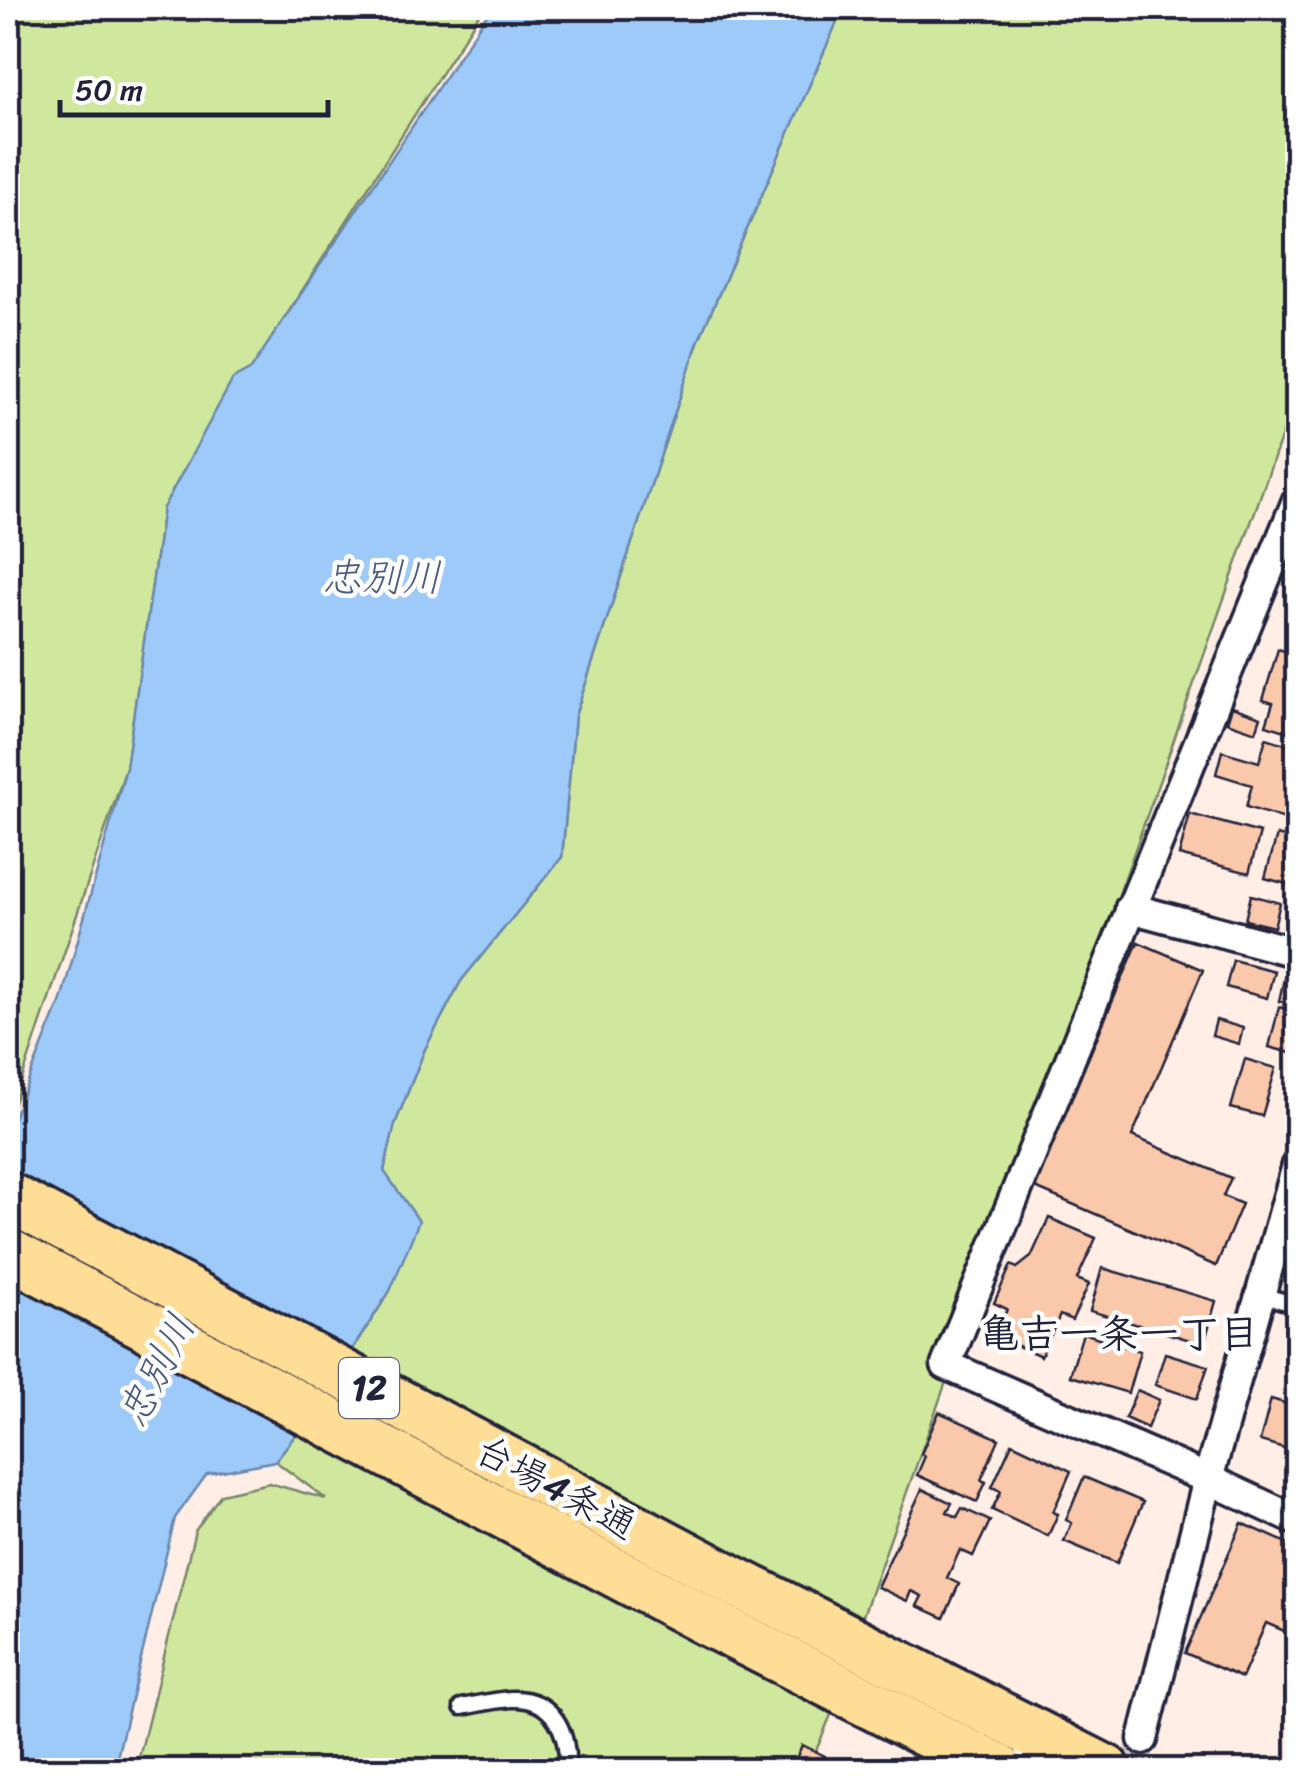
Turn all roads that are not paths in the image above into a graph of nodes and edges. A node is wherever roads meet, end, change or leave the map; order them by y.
1 (1298, 498) edge
2 (1130, 908) junction
3 (1298, 953) edge
4 (1298, 1162) edge
5 (8, 1197) edge
6 (8, 1252) edge
7 (1260, 1295) junction
8 (1298, 1305) edge
9 (1208, 1480) junction
10 (1298, 1521) edge
11 (462, 1707) dead end
12 (1143, 1739) tunnel mouth
13 (1032, 1758) edge
14 (566, 1770) edge
15 (1000, 1770) edge
16 (1106, 1770) edge

1 - 2 street
2 - 3 street
2 - 9 street
4 - 7 street
5 - 13 highway, 台場4条通 / 12
6 - 15 highway, 台場4条通 / 12
7 - 8 lane
7 - 9 street
9 - 10 street
9 - 12 street
11 - 14 lane
13 - 16 highway, 台場4条通 / 12

